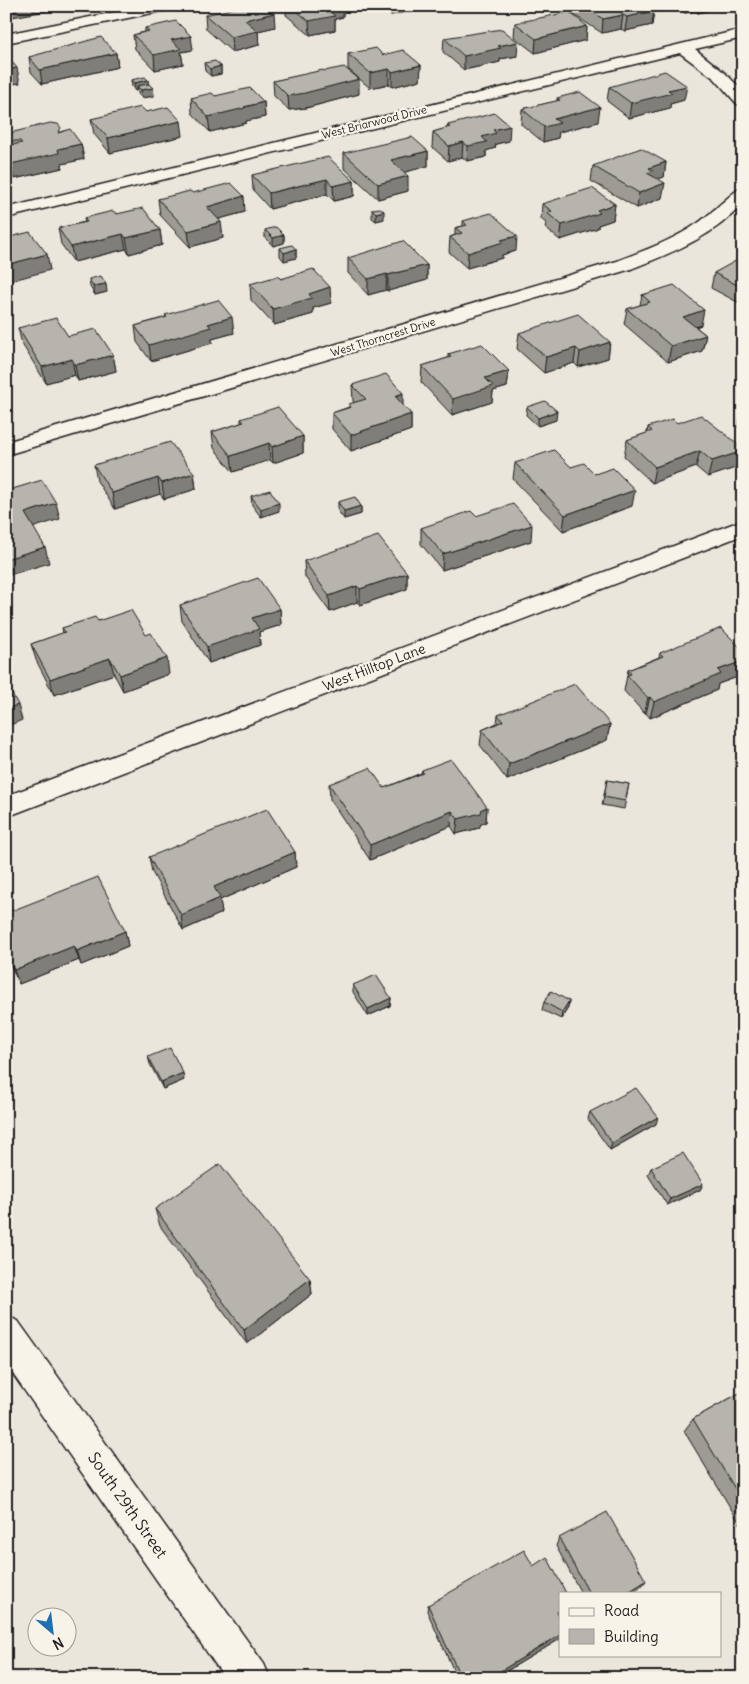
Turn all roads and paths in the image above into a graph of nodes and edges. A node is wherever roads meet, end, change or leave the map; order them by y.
1 (167, 6) edge
2 (743, 33) edge
3 (6, 40) edge
4 (682, 47) junction
5 (743, 101) edge
6 (743, 192) edge
7 (6, 213) edge
8 (6, 449) edge
9 (743, 527) edge
10 (6, 807) edge
11 (6, 1333) edge
12 (250, 1678) edge

1 - 3 street
2 - 4 street, West Briarwood Drive
4 - 5 street
4 - 7 street, West Briarwood Drive
6 - 8 street, West Thorncrest Drive
9 - 10 street, West Hilltop Lane
11 - 12 street, South 29th Street

